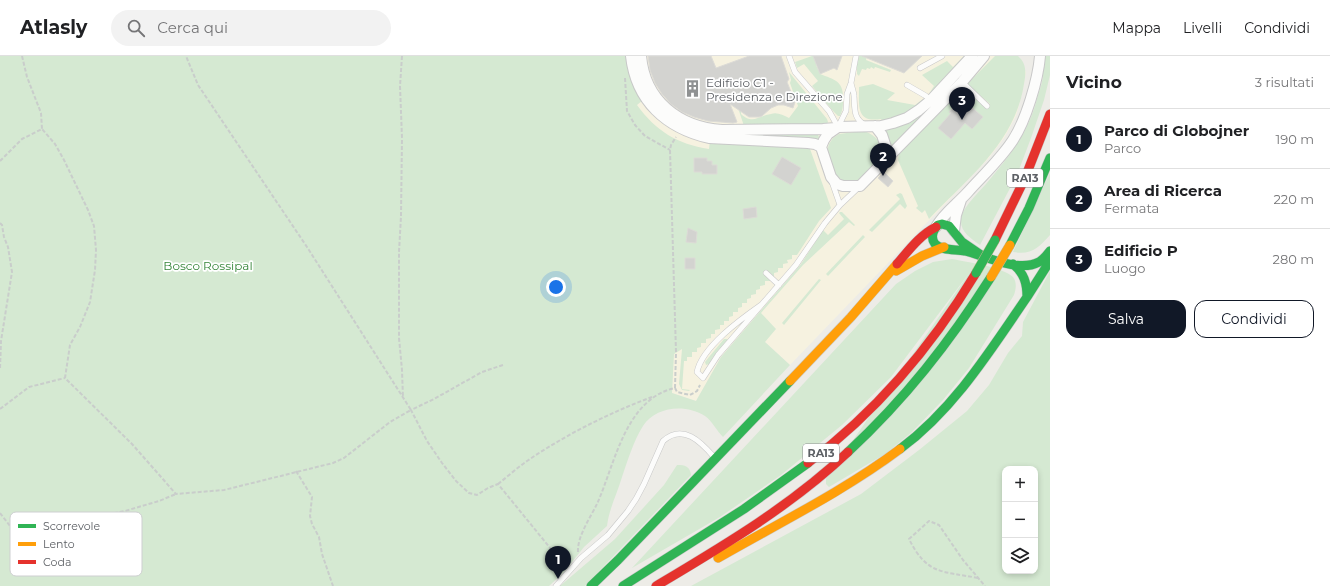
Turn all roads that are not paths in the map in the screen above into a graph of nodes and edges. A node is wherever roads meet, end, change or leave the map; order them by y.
1 (631, 56) edge
2 (641, 56) edge
3 (789, 56) edge
4 (856, 56) edge
5 (942, 56) edge
6 (972, 56) edge
7 (983, 56) edge
8 (1032, 56) edge
9 (1040, 56) edge
10 (920, 68) dead end
11 (958, 78) junction
12 (1035, 79) junction
13 (851, 83) junction
14 (907, 85) dead end
15 (649, 95) junction
16 (934, 103) junction
17 (987, 106) dead end
18 (1050, 114) edge
19 (871, 126) junction
20 (838, 127) junction
21 (738, 135) junction
22 (821, 147) junction
23 (889, 156) junction
24 (1050, 158) edge
25 (831, 177) junction
26 (860, 186) junction
27 (961, 200) junction
28 (840, 205) junction
29 (936, 227) junction
30 (954, 231) junction
31 (944, 247) junction
32 (1050, 251) edge
33 (981, 256) junction
34 (1050, 261) edge
35 (1012, 264) junction
36 (766, 273) dead end
37 (889, 275) junction
38 (779, 285) junction
39 (1028, 297) junction
40 (761, 305) junction
41 (716, 459) junction
42 (556, 586) edge
43 (591, 586) edge
44 (623, 586) edge
45 (656, 586) edge
46 (670, 586) edge

1 - 15 street
2 - 15 street
3 - 20 lane
4 - 13 lane
5 - 10 lane
6 - 11 street
7 - 11 street
8 - 12 street
9 - 12 street
11 - 16 street
11 - 17 lane
12 - 27 street
13 - 19 lane
13 - 20 lane
14 - 16 lane
15 - 21 street
16 - 19 street
16 - 23 street
18 - 44 main road, RA13, bridge
19 - 20 street
19 - 23 street
20 - 21 street
20 - 22 street
21 - 22 street
22 - 25 street
23 - 26 street
24 - 45 main road, RA13, bridge
25 - 26 street
25 - 28 lane
26 - 28 lane
27 - 29 street
27 - 30 street
28 - 38 lane
29 - 30 main road
29 - 31 main road
29 - 37 main road
30 - 31 main road
30 - 33 main road
31 - 33 main road
31 - 37 main road
32 - 35 main road
33 - 35 main road
34 - 39 main road
35 - 39 main road
36 - 38 lane
37 - 41 main road
38 - 40 lane
39 - 46 main road
40 - 40 lane
41 - 42 lane
41 - 43 main road

